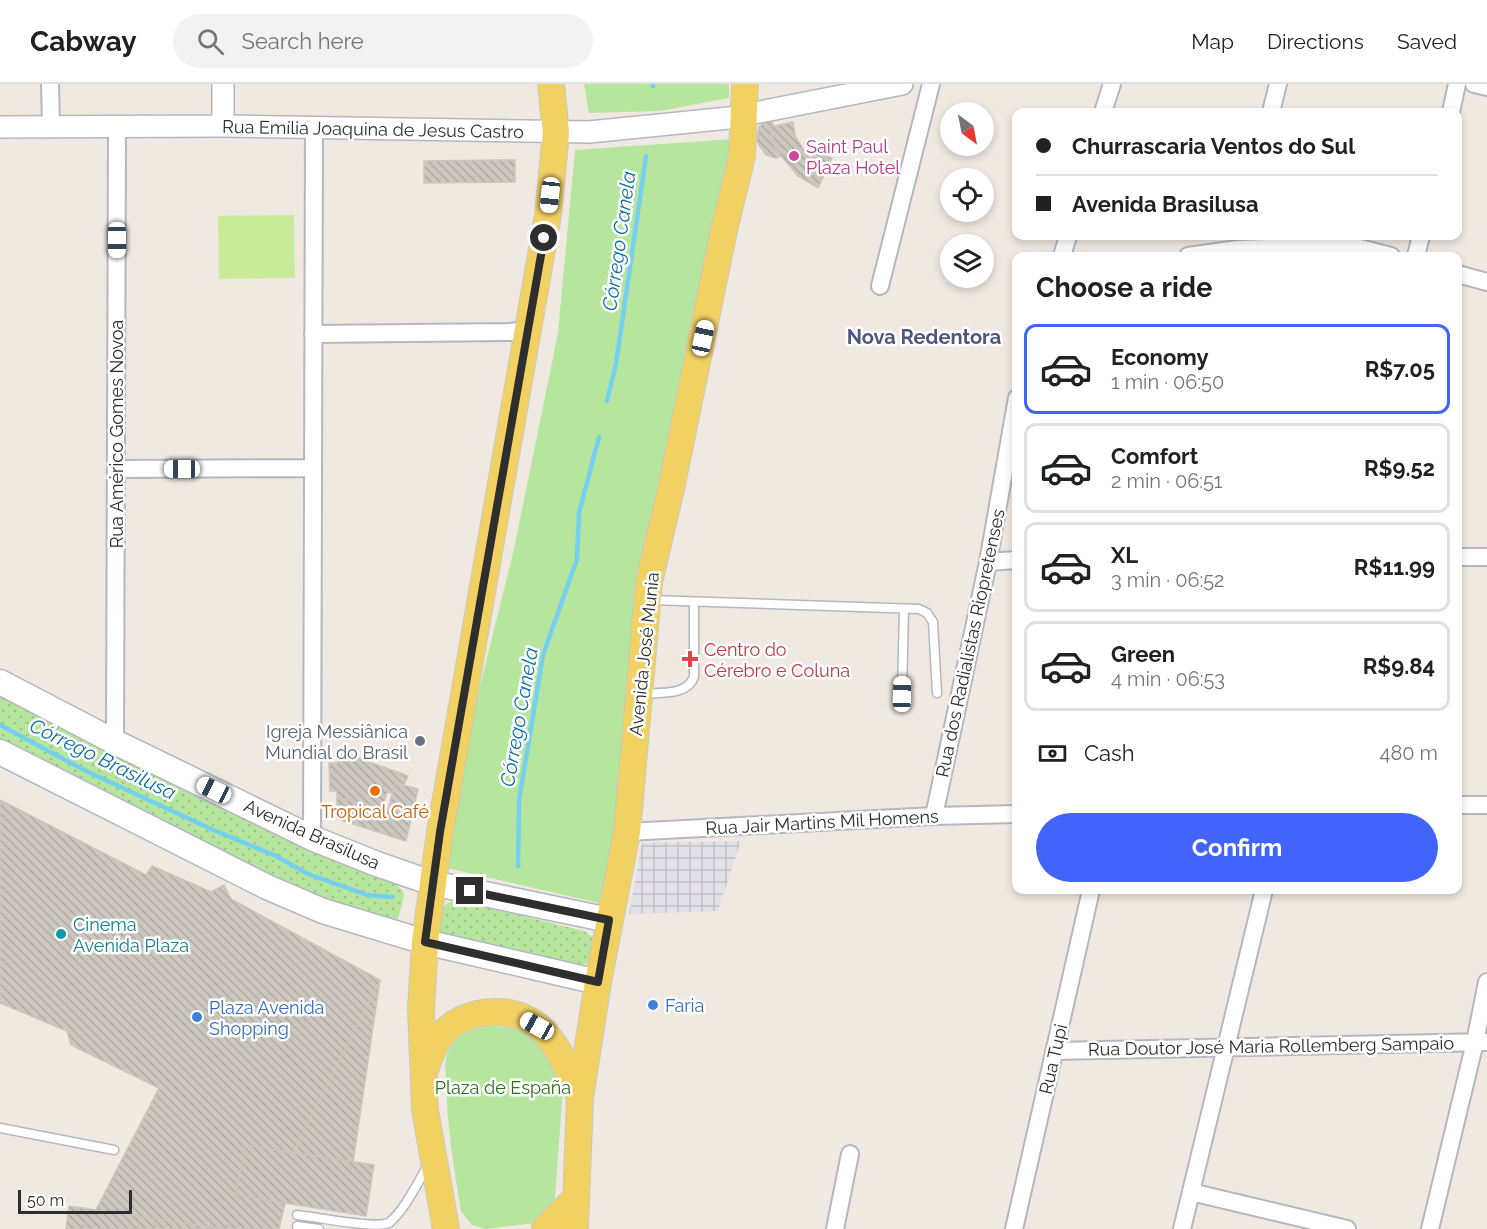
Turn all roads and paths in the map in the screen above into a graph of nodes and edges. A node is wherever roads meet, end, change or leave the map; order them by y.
1 (50, 84) edge
2 (223, 84) edge
3 (551, 84) edge
4 (902, 84) edge
5 (931, 84) edge
6 (1112, 84) edge
7 (1278, 84) edge
8 (1457, 84) edge
9 (1474, 84) edge
10 (1487, 87) edge
11 (746, 94) edge
12 (1104, 108) edge
13 (1272, 108) edge
14 (1451, 108) edge
15 (51, 126) junction
16 (117, 126) junction
17 (223, 126) junction
18 (0, 127) edge
19 (314, 129) junction
20 (556, 133) junction
21 (1238, 247) edge
22 (1210, 252) edge
23 (1375, 252) edge
24 (1462, 275) edge
25 (1487, 282) edge
26 (880, 286) dead end
27 (529, 330) junction
28 (313, 334) junction
29 (1012, 426) edge
30 (313, 468) junction
31 (116, 469) junction
32 (1462, 557) edge
33 (1487, 557) edge
34 (1012, 560) edge
35 (988, 562) junction
36 (647, 600) junction
37 (694, 602) junction
38 (904, 609) junction
39 (0, 682) edge
40 (937, 693) dead end
41 (902, 694) dead end
42 (640, 695) junction
43 (115, 742) junction
44 (0, 752) edge
45 (1462, 805) edge
46 (1487, 805) edge
47 (1012, 814) edge
48 (934, 816) junction
49 (627, 832) junction
50 (312, 838) junction
51 (432, 883) junction
52 (1090, 894) edge
53 (1263, 894) edge
54 (609, 920) junction
55 (425, 942) junction
56 (598, 982) junction
57 (1487, 982) edge
58 (1481, 1042) edge
59 (1226, 1048) junction
60 (1054, 1051) junction
61 (423, 1076) junction
62 (580, 1098) junction
63 (0, 1128) edge
64 (114, 1150) dead end
65 (850, 1154) dead end
66 (433, 1156) junction
67 (1191, 1192) junction
68 (576, 1198) junction
69 (297, 1215) dead end
70 (297, 1226) dead end
71 (319, 1229) edge
72 (446, 1229) edge
73 (545, 1229) edge
74 (575, 1229) edge
75 (834, 1229) edge
76 (1014, 1229) edge
77 (1182, 1229) edge
78 (1347, 1229) edge
79 (1430, 1229) edge

1 - 15 street
2 - 17 street
3 - 20 main road
4 - 11 street, Rua Emília Joaquina de Jesus Castro
5 - 26 street
6 - 12 street
7 - 13 street
8 - 14 street
9 - 10 street
11 - 20 street, Rua Emília Joaquina de Jesus Castro
11 - 36 main road, Avenida José Munia
15 - 16 street, Rua Emília Joaquina de Jesus Castro
15 - 18 street, Rua Emília Joaquina de Jesus Castro
16 - 17 street, Rua Emília Joaquina de Jesus Castro
16 - 31 street, Rua Américo Gomes Novoa
17 - 19 street, Rua Emília Joaquina de Jesus Castro
19 - 20 street, Rua Emília Joaquina de Jesus Castro
19 - 28 street
20 - 27 main road
21 - 22 street
21 - 23 street
24 - 25 street
27 - 28 street
27 - 51 main road
28 - 30 street
29 - 35 street, Rua dos Radialistas Riopretenses
30 - 31 street
30 - 50 street
31 - 43 street, Rua Américo Gomes Novoa
32 - 33 street
34 - 35 street
35 - 48 street, Rua dos Radialistas Riopretenses
36 - 37 lane
36 - 42 main road, Avenida José Munia
37 - 38 lane
37 - 42 lane
38 - 40 lane
38 - 41 lane
39 - 43 main road, Avenida Brasilusa
42 - 49 main road, Avenida José Munia
43 - 50 main road, Avenida Brasilusa
44 - 55 main road
45 - 46 street
47 - 48 street, Rua Jair Martins Mil Homens
48 - 49 street, Rua Jair Martins Mil Homens
49 - 54 main road, Avenida José Munia
50 - 51 main road, Avenida Brasilusa
51 - 54 main road, Avenida Brasilusa
51 - 55 main road
52 - 60 street, Rua Tupi
53 - 59 street
54 - 56 main road, Avenida José Munia
55 - 56 main road
55 - 61 main road
56 - 62 main road, Avenida José Munia
57 - 58 street
58 - 59 street, Rua Doutor José Maria Rollemberg Sampaio
58 - 79 street
59 - 60 street, Rua Doutor José Maria Rollemberg Sampaio
59 - 67 street
60 - 76 street, Rua Tupi
61 - 62 main road
61 - 66 main road
62 - 68 main road, Avenida José Munia
63 - 64 lane
65 - 75 street
66 - 69 lane
66 - 72 main road
67 - 77 street
67 - 78 street
68 - 73 main road
68 - 74 main road, Avenida José Munia
70 - 71 lane

